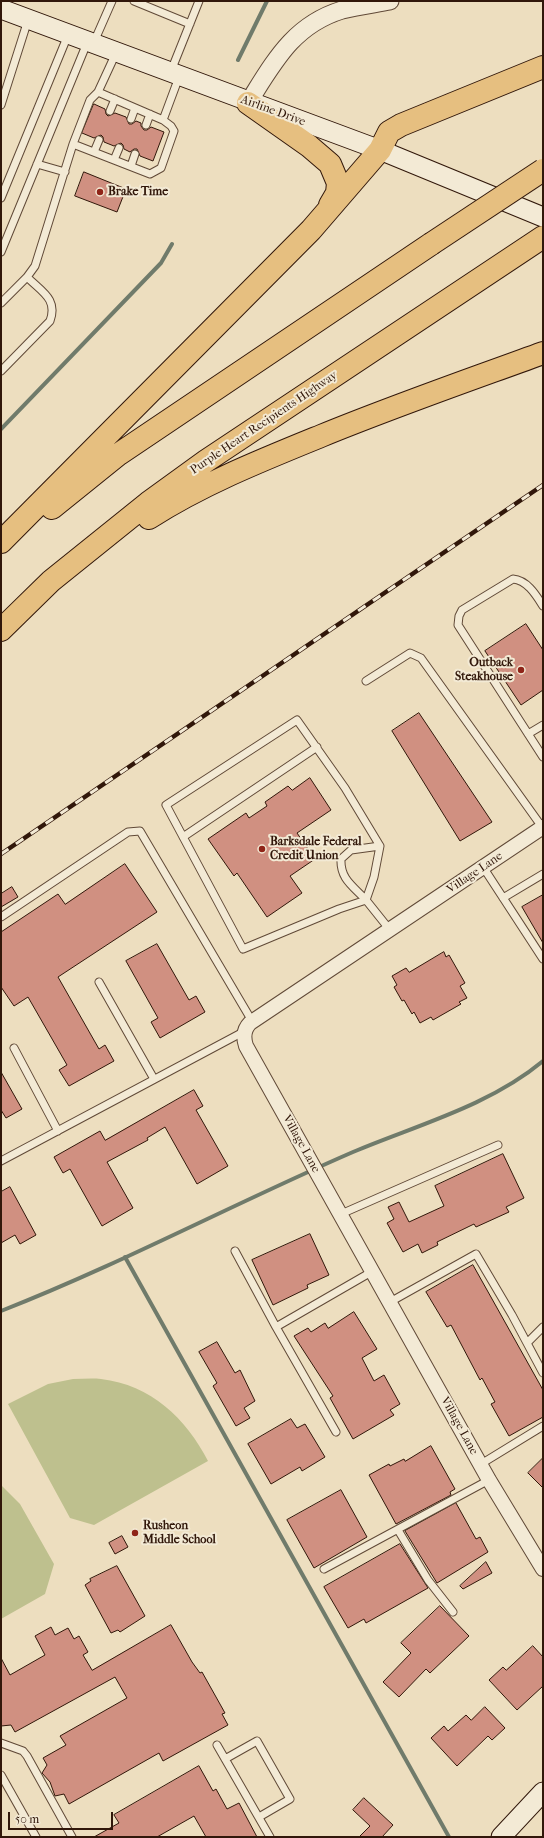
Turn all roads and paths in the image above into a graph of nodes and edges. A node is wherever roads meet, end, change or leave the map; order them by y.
1 (112, 1) edge
2 (134, 1) edge
3 (199, 1) edge
4 (390, 1) edge
5 (354, 4) edge
6 (3, 7) edge
7 (28, 20) junction
8 (190, 24) junction
9 (68, 35) junction
10 (90, 43) junction
11 (116, 53) junction
12 (543, 67) edge
13 (175, 75) junction
14 (98, 92) junction
15 (115, 99) junction
16 (248, 102) junction
17 (1, 105) edge
18 (135, 108) junction
19 (110, 111) dead end
20 (150, 114) junction
21 (131, 119) dead end
22 (163, 120) junction
23 (146, 125) dead end
24 (99, 140) dead end
25 (73, 144) junction
26 (119, 148) dead end
27 (380, 150) junction
28 (94, 152) junction
29 (135, 154) dead end
30 (114, 160) junction
31 (37, 164) junction
32 (131, 166) junction
33 (543, 170) edge
34 (64, 172) junction
35 (1, 198) edge
36 (543, 216) edge
37 (311, 230) junction
38 (543, 237) edge
39 (1, 252) edge
40 (27, 277) junction
41 (1, 303) edge
42 (543, 353) edge
43 (1, 371) edge
44 (1, 542) edge
45 (91, 548) junction
46 (1, 556) edge
47 (543, 606) edge
48 (1, 630) edge
49 (366, 681) dead end
50 (543, 724) edge
51 (528, 734) junction
52 (317, 747) junction
53 (543, 757) edge
54 (543, 827) edge
55 (183, 837) junction
56 (380, 846) junction
57 (483, 867) junction
58 (543, 874) edge
59 (503, 898) junction
60 (366, 900) junction
61 (1, 917) edge
62 (390, 930) junction
63 (534, 945) junction
64 (543, 948) edge
65 (543, 959) edge
66 (99, 982) dead end
67 (248, 1026) junction
68 (14, 1048) dead end
69 (154, 1079) junction
70 (58, 1131) junction
71 (498, 1146) dead end
72 (1, 1161) edge
73 (341, 1214) junction
74 (235, 1251) dead end
75 (373, 1271) junction
76 (390, 1302) junction
77 (276, 1327) junction
78 (543, 1327) edge
79 (527, 1343) junction
80 (543, 1373) edge
81 (543, 1426) edge
82 (336, 1432) dead end
83 (481, 1464) junction
84 (489, 1480) junction
85 (398, 1530) junction
86 (541, 1562) edge
87 (324, 1569) dead end
88 (453, 1612) dead end
89 (1, 1743) edge
90 (217, 1745) dead end
91 (225, 1759) junction
92 (1, 1775) edge
93 (543, 1792) edge
94 (258, 1817) junction
95 (36, 1837) edge
96 (72, 1837) edge
97 (270, 1837) edge
98 (501, 1837) edge

1 - 10 lane
2 - 8 lane
3 - 8 lane
4 - 5 street
5 - 16 street
6 - 7 main road, Airline Drive
7 - 9 main road, Airline Drive
7 - 17 lane
8 - 13 lane
9 - 10 main road, Airline Drive
9 - 35 lane
10 - 11 main road, Airline Drive
10 - 31 lane
11 - 13 main road, Airline Drive
11 - 14 lane
12 - 27 highway
13 - 16 main road, Airline Drive
13 - 22 lane
14 - 15 lane
14 - 25 lane
15 - 18 lane
15 - 19 lane
16 - 27 main road, Airline Drive
16 - 37 highway
18 - 20 lane
18 - 21 lane
20 - 22 lane
20 - 23 lane
22 - 32 lane
24 - 28 lane
25 - 28 lane
25 - 34 lane
26 - 30 lane
27 - 36 main road, Airline Drive
27 - 37 highway
28 - 30 lane
29 - 32 lane
30 - 32 lane
31 - 34 lane
31 - 39 lane
33 - 46 highway, bridge
34 - 40 lane
37 - 44 highway
38 - 45 highway, Purple Heart Recipients Highway
40 - 41 lane
40 - 43 lane
42 - 45 highway
45 - 48 highway, Purple Heart Recipients Highway
47 - 51 lane
49 - 54 lane
50 - 51 lane
51 - 53 lane
52 - 55 lane
52 - 55 lane
52 - 56 lane
54 - 57 street, Village Lane
55 - 60 lane
56 - 60 lane
56 - 60 lane
57 - 59 lane
57 - 62 street, Village Lane
58 - 59 lane
59 - 63 lane
60 - 62 lane
61 - 67 lane
62 - 67 street, Village Lane
63 - 64 lane
63 - 65 lane
66 - 69 lane
67 - 69 lane
67 - 73 street, Village Lane
68 - 70 lane
69 - 70 lane
70 - 72 lane
71 - 73 lane
73 - 75 street, Village Lane
74 - 77 lane
75 - 76 street, Village Lane
75 - 77 lane
76 - 79 lane
76 - 83 street, Village Lane
77 - 82 lane
78 - 79 lane
79 - 80 lane
81 - 83 lane
83 - 84 street, Village Lane
84 - 85 lane
84 - 86 street, Village Lane
85 - 87 lane
85 - 88 lane
89 - 96 lane
90 - 91 lane
91 - 94 lane
91 - 94 lane
92 - 95 lane
93 - 98 main road
94 - 97 lane

